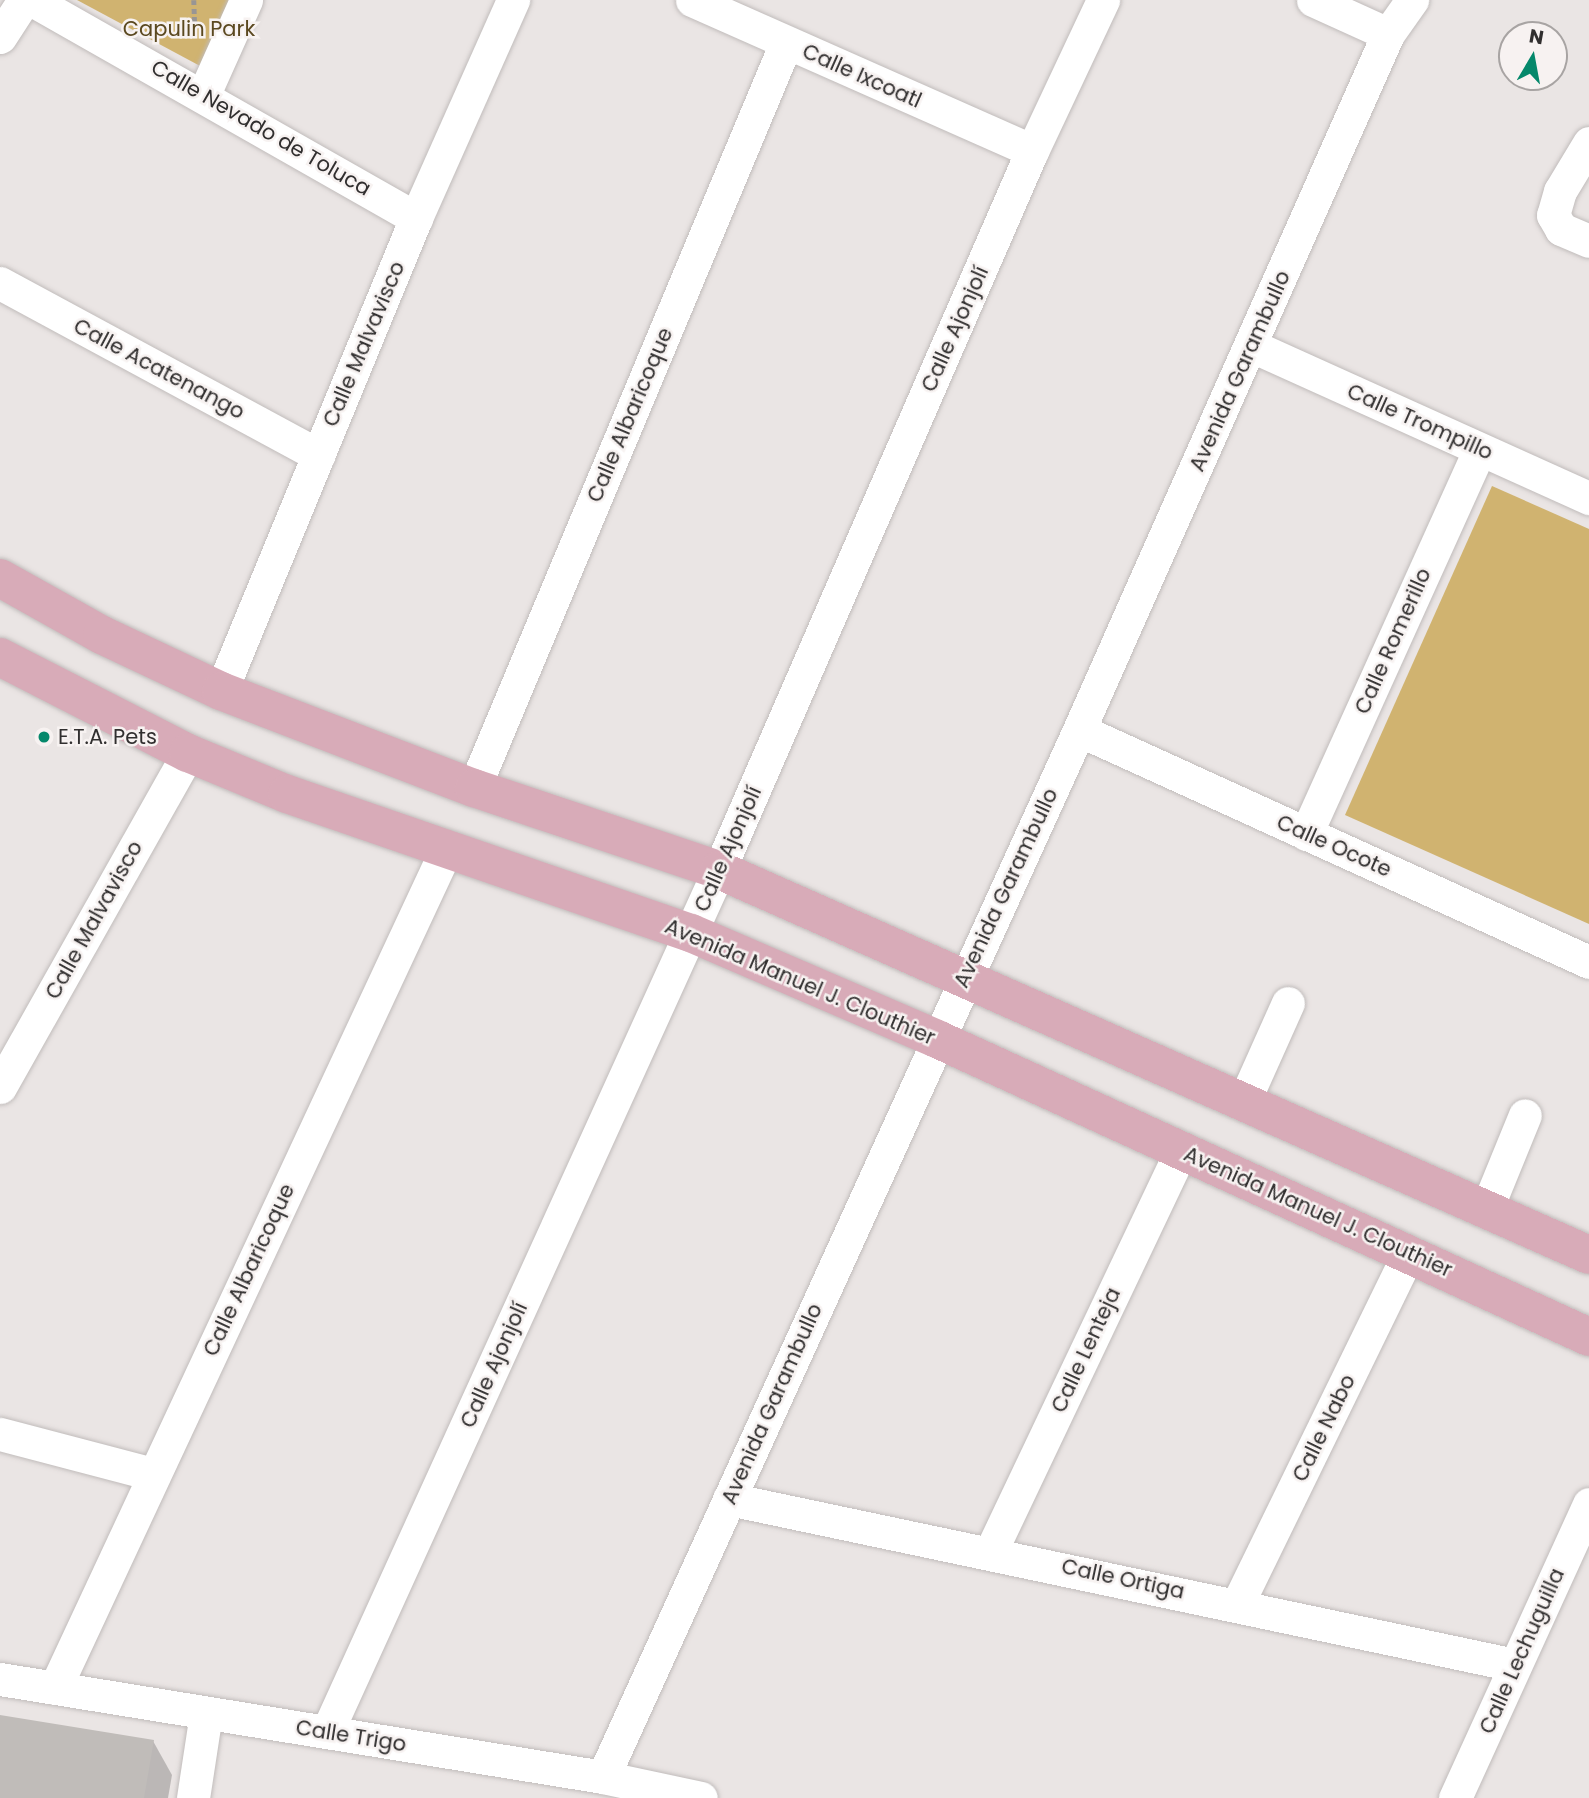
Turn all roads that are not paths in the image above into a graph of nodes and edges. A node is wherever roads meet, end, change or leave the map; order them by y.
1 (24, 0) edge
2 (32, 0) edge
3 (246, 0) edge
4 (513, 0) edge
5 (692, 0) edge
6 (1103, 0) edge
7 (1313, 0) edge
8 (1412, 0) edge
9 (1388, 34) junction
10 (0, 37) edge
11 (786, 43) junction
12 (204, 94) junction
13 (1589, 143) edge
14 (1032, 151) junction
15 (416, 218) junction
16 (1589, 241) edge
17 (0, 283) edge
18 (1252, 346) junction
19 (1480, 449) junction
20 (318, 455) junction
21 (1589, 498) edge
22 (0, 578) edge
23 (0, 657) edge
24 (221, 691) junction
25 (1079, 730) junction
26 (188, 753) junction
27 (474, 788) junction
28 (1306, 834) junction
29 (445, 852) junction
30 (719, 870) junction
31 (691, 933) junction
32 (1589, 962) edge
33 (965, 976) junction
34 (1288, 1003) dead end
35 (937, 1039) junction
36 (0, 1087) edge
37 (1245, 1099) junction
38 (1525, 1115) dead end
39 (1181, 1150) junction
40 (1487, 1208) junction
41 (1409, 1252) junction
42 (1589, 1255) edge
43 (1589, 1337) edge
44 (0, 1434) edge
45 (153, 1474) junction
46 (729, 1499) junction
47 (1589, 1504) edge
48 (991, 1551) junction
49 (1238, 1604) junction
50 (1516, 1665) junction
51 (0, 1679) edge
52 (55, 1688) junction
53 (206, 1713) junction
54 (327, 1732) junction
55 (603, 1777) junction
56 (696, 1797) edge
57 (192, 1798) edge
58 (1455, 1798) edge

1 - 10 street
2 - 12 street, Calle Nevado de Toluca
3 - 12 street
4 - 15 street, Calle Malvavisco
5 - 11 street, Calle Ixcoatl
6 - 14 street, Calle Ajonjolí
7 - 9 street
8 - 9 street, Avenida Garambullo
9 - 18 street, Avenida Garambullo
11 - 14 street, Calle Ixcoatl
11 - 27 street, Calle Albaricoque
12 - 15 street, Calle Nevado de Toluca
13 - 16 street
14 - 30 street, Calle Ajonjolí
15 - 20 street, Calle Malvavisco
17 - 20 street, Calle Acatenango
18 - 19 street, Calle Trompillo
18 - 25 street, Avenida Garambullo
19 - 21 street, Calle Trompillo
19 - 28 street, Calle Romerillo
20 - 24 street, Calle Malvavisco
22 - 24 main road
23 - 26 main road, Avenida Manuel J. Clouthier
24 - 27 main road
25 - 28 street, Calle Ocote
25 - 33 street, Avenida Garambullo
26 - 29 main road, Avenida Manuel J. Clouthier
26 - 36 street, Calle Malvavisco
27 - 30 main road
28 - 32 street, Calle Ocote
29 - 31 main road, Avenida Manuel J. Clouthier
29 - 45 street, Calle Albaricoque
30 - 31 street, Calle Ajonjolí
30 - 33 main road
31 - 35 main road, Avenida Manuel J. Clouthier
31 - 54 street, Calle Ajonjolí
33 - 35 street, Avenida Garambullo
33 - 37 main road
34 - 37 street
35 - 39 main road, Avenida Manuel J. Clouthier
35 - 46 street, Avenida Garambullo
37 - 40 main road
38 - 40 street
39 - 41 main road, Avenida Manuel J. Clouthier
39 - 48 street, Calle Lenteja
40 - 42 main road
41 - 43 main road, Avenida Manuel J. Clouthier
41 - 49 street, Calle Nabo
44 - 45 street
45 - 52 street, Calle Albaricoque
46 - 48 street, Calle Ortiga
46 - 55 street, Avenida Garambullo
47 - 50 street, Calle Lechuguilla
48 - 49 street, Calle Ortiga
49 - 50 street, Calle Ortiga
50 - 58 street, Calle Lechuguilla
51 - 52 street, Calle Trigo
52 - 53 street, Calle Trigo
53 - 54 street, Calle Trigo
53 - 57 street
54 - 55 street, Calle Trigo
55 - 56 street, Calle Trigo

